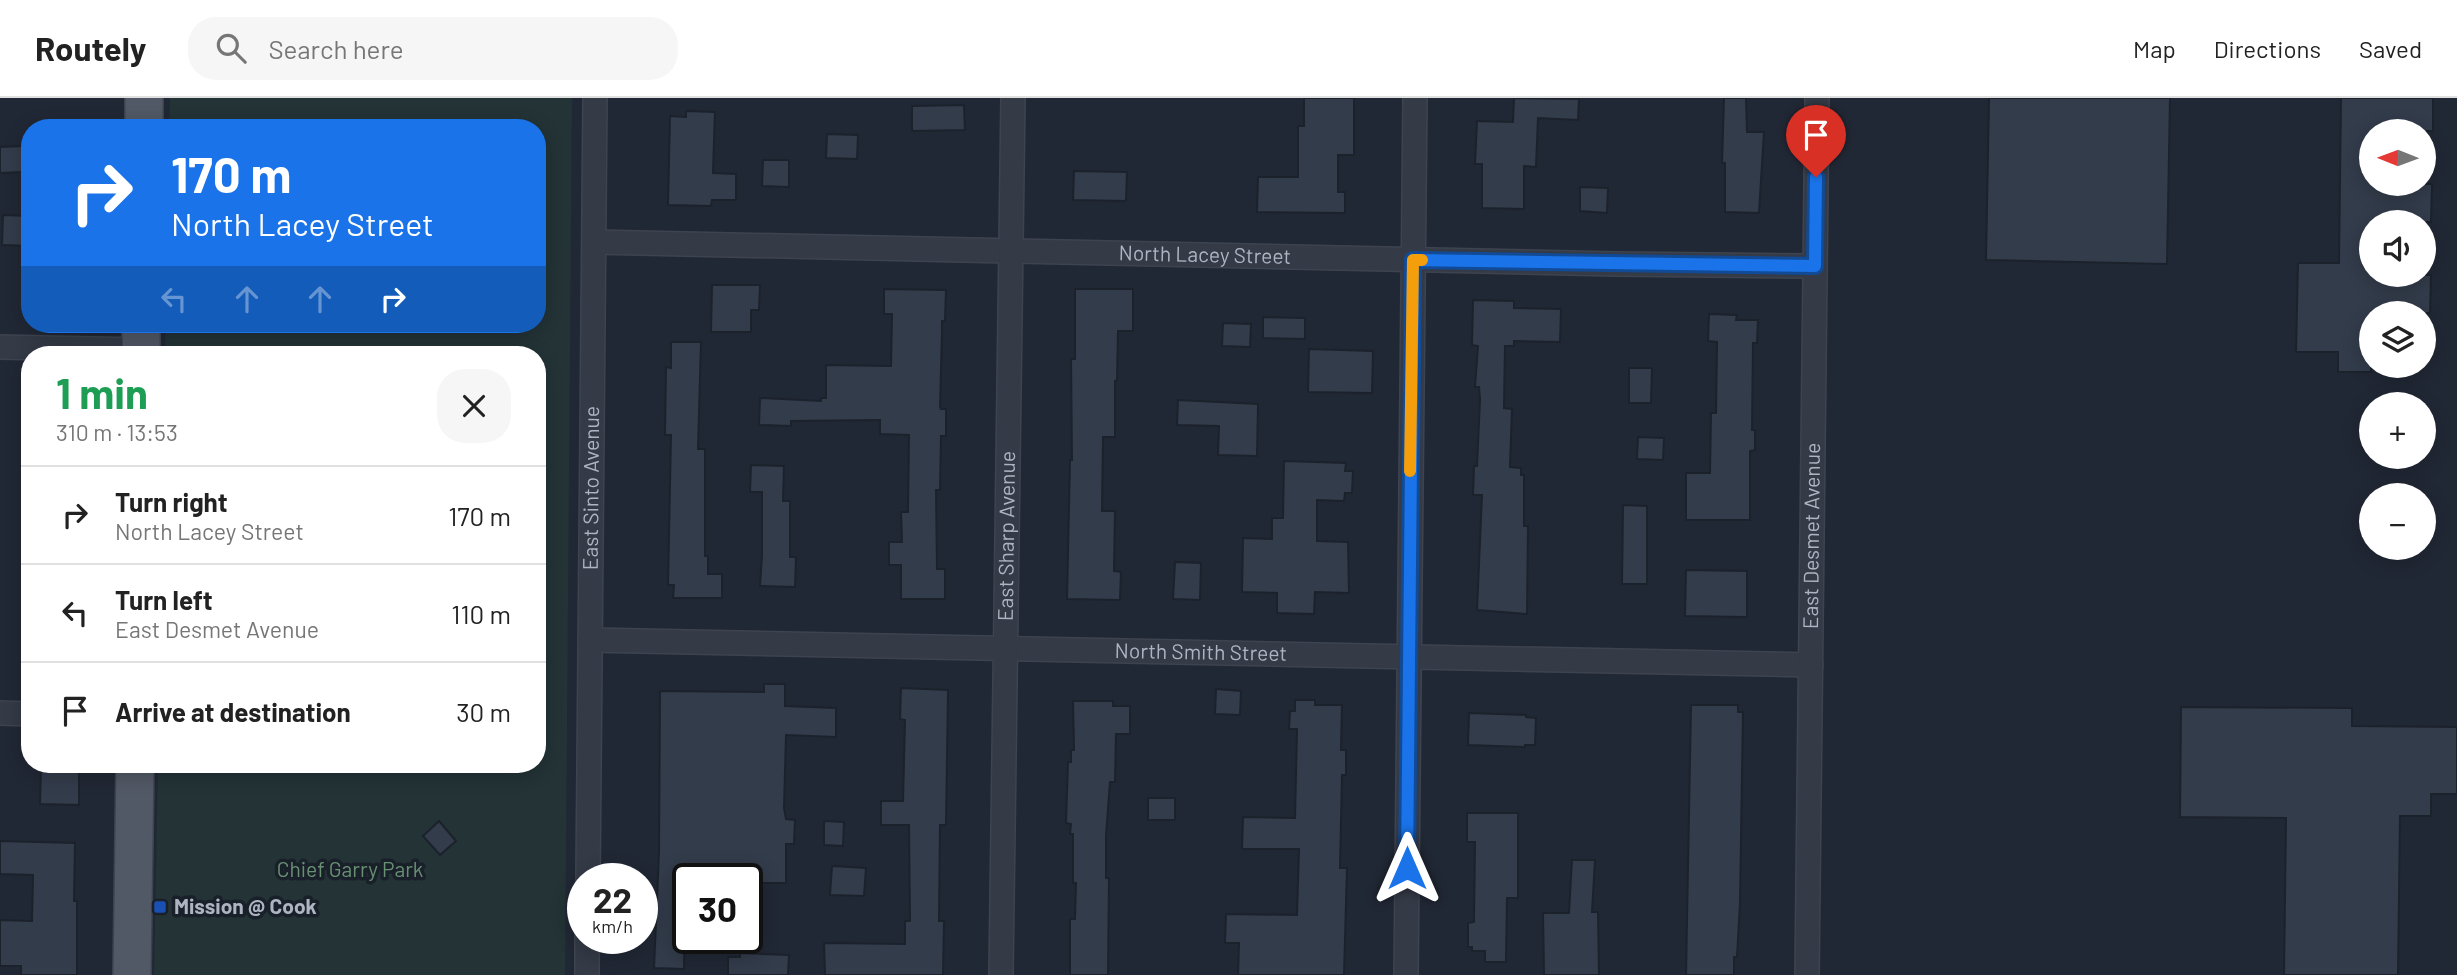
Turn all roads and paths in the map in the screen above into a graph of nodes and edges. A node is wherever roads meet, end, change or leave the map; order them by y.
1 (144, 98) edge
2 (595, 98) edge
3 (1013, 98) edge
4 (1415, 98) edge
5 (1817, 98) edge
6 (144, 119) edge
7 (594, 242) junction
8 (1011, 252) junction
9 (1413, 260) junction
10 (1815, 266) junction
11 (141, 343) edge
12 (21, 346) edge
13 (35, 346) edge
14 (0, 347) edge
15 (590, 640) junction
16 (1006, 648) junction
17 (1408, 654) junction
18 (1811, 665) junction
19 (0, 713) edge
20 (21, 714) edge
21 (135, 773) edge
22 (588, 863) edge
23 (587, 954) edge
24 (132, 975) edge
25 (587, 975) edge
26 (1001, 975) edge
27 (1406, 975) edge
28 (1807, 975) edge

1 - 6 main road
2 - 7 street, East Sinto Avenue
3 - 8 street, East Sharp Avenue
4 - 9 street
5 - 10 street, East Desmet Avenue
7 - 8 street, North Lacey Street
7 - 15 street, East Sinto Avenue
8 - 9 street, North Lacey Street
8 - 16 street, East Sharp Avenue
9 - 10 street, North Lacey Street
9 - 17 street
10 - 18 street, East Desmet Avenue
11 - 13 street
12 - 14 street
15 - 16 street, North Smith Street
15 - 22 street, East Sinto Avenue
16 - 17 street, North Smith Street
16 - 26 street, East Sharp Avenue
17 - 18 street, North Smith Street
17 - 27 street
18 - 28 street, East Desmet Avenue
19 - 20 street
21 - 24 main road
23 - 25 street

